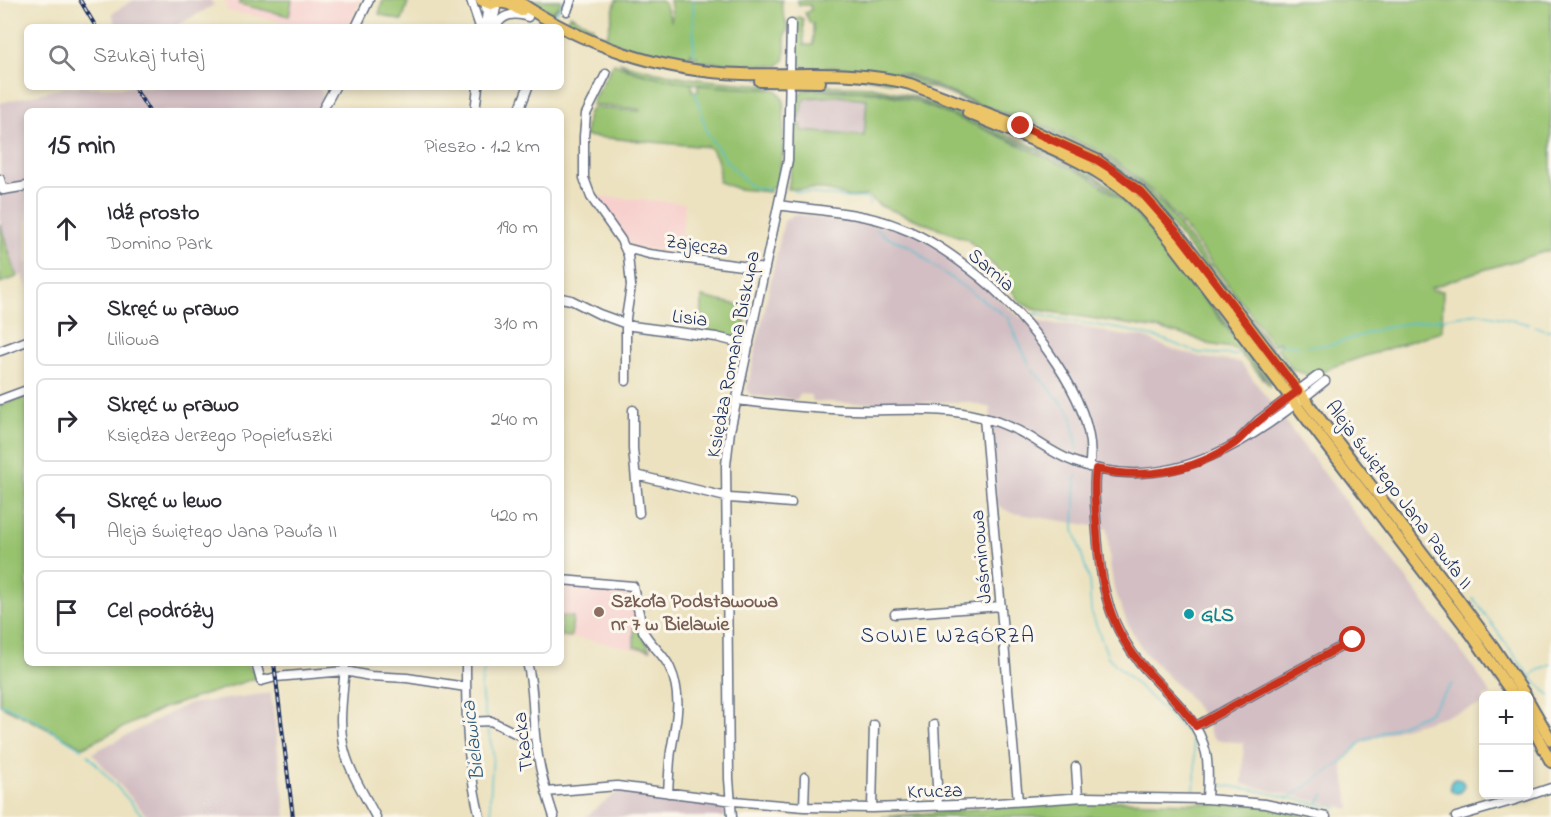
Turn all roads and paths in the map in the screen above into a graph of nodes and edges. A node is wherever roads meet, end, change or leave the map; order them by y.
1 (369, 0) edge
2 (471, 0) edge
3 (516, 0) edge
4 (571, 0) edge
5 (483, 1) edge
6 (499, 2) edge
7 (567, 11) dead end
8 (528, 17) junction
9 (547, 23) edge
10 (357, 24) edge
11 (482, 24) edge
12 (484, 24) edge
13 (495, 24) edge
14 (497, 24) edge
15 (791, 24) dead end
16 (564, 30) edge
17 (564, 35) edge
18 (606, 74) dead end
19 (790, 78) junction
20 (332, 90) edge
21 (479, 90) edge
22 (527, 90) edge
23 (476, 107) edge
24 (324, 108) edge
25 (520, 108) edge
26 (0, 179) edge
27 (24, 186) edge
28 (778, 205) junction
29 (626, 248) junction
30 (765, 269) junction
31 (564, 299) edge
32 (627, 324) junction
33 (24, 342) edge
34 (748, 345) junction
35 (0, 351) edge
36 (1322, 378) dead end
37 (626, 381) dead end
38 (24, 391) edge
39 (1297, 397) junction
40 (0, 400) edge
41 (737, 400) junction
42 (633, 410) dead end
43 (984, 418) junction
44 (1093, 468) junction
45 (636, 475) junction
46 (725, 497) junction
47 (791, 504) dead end
48 (639, 513) dead end
49 (564, 579) edge
50 (1001, 606) junction
51 (895, 614) dead end
52 (1353, 640) dead end
53 (257, 666) edge
54 (466, 666) edge
55 (528, 666) edge
56 (345, 667) edge
57 (466, 687) junction
58 (1510, 691) edge
59 (1523, 691) edge
60 (1533, 709) edge
61 (466, 722) junction
62 (874, 725) dead end
63 (934, 725) dead end
64 (1196, 726) junction
65 (1533, 729) edge
66 (535, 735) junction
67 (1551, 740) edge
68 (1551, 762) edge
69 (1076, 767) dead end
70 (806, 777) dead end
71 (1551, 788) edge
72 (546, 792) junction
73 (668, 793) junction
74 (1078, 797) junction
75 (1207, 799) junction
76 (729, 800) junction
77 (1018, 801) junction
78 (938, 806) junction
79 (804, 807) junction
80 (872, 808) junction
81 (376, 817) edge
82 (480, 817) edge
83 (554, 817) edge
84 (732, 817) edge
85 (1326, 817) edge
86 (1456, 817) edge

1 - 10 street
2 - 11 street
3 - 9 main road, Aleja świętego Jana Pawła II
4 - 7 street
5 - 6 main road
5 - 12 street
6 - 8 main road, Aleja świętego Jana Pawła II
6 - 13 street
8 - 9 main road, Aleja świętego Jana Pawła II
8 - 14 street
15 - 19 street, Księdza Romana Biskupa
16 - 19 main road, Aleja świętego Jana Pawła II
17 - 19 main road, Aleja świętego Jana Pawła II
18 - 29 street
19 - 28 street, Księdza Romana Biskupa
19 - 39 main road, Aleja świętego Jana Pawła II
20 - 24 street
21 - 23 street
22 - 25 street
26 - 27 street
28 - 30 street, Księdza Romana Biskupa
28 - 44 street, Sarnia
29 - 30 street, Zajęcza
29 - 32 street
30 - 34 street, Księdza Romana Biskupa
31 - 32 street, Lisia
32 - 34 street, Lisia
32 - 37 street
33 - 35 street
34 - 41 street, Księdza Romana Biskupa
36 - 39 street
38 - 40 street
39 - 44 street
39 - 58 main road, Aleja świętego Jana Pawła II
39 - 59 main road, Aleja świętego Jana Pawła II
41 - 43 street
41 - 46 street, Księdza Romana Biskupa
42 - 45 street
43 - 44 street
43 - 50 street, Jaśminowa
44 - 64 street, Sarnia
45 - 46 street
45 - 48 street
46 - 47 street
46 - 76 street, Księdza Romana Biskupa
49 - 73 street
50 - 51 street
50 - 77 street, Jaśminowa
52 - 64 street
53 - 56 street
54 - 57 street
55 - 66 street, Tkacka
56 - 57 street
56 - 81 street
57 - 61 street
60 - 67 main road
61 - 66 street
61 - 82 street
62 - 80 street
63 - 78 street
64 - 75 street, Sarnia
65 - 68 main road
66 - 72 street, Tkacka
69 - 74 street
70 - 79 street
71 - 86 street
72 - 73 street, Krucza
72 - 83 street, Tkacka
73 - 76 street, Krucza
74 - 75 street, Krucza
74 - 77 street, Krucza
75 - 85 street, Krucza
76 - 79 street, Krucza
76 - 84 street, Księdza Romana Biskupa
77 - 78 street, Krucza
78 - 80 street, Krucza
79 - 80 street, Krucza

